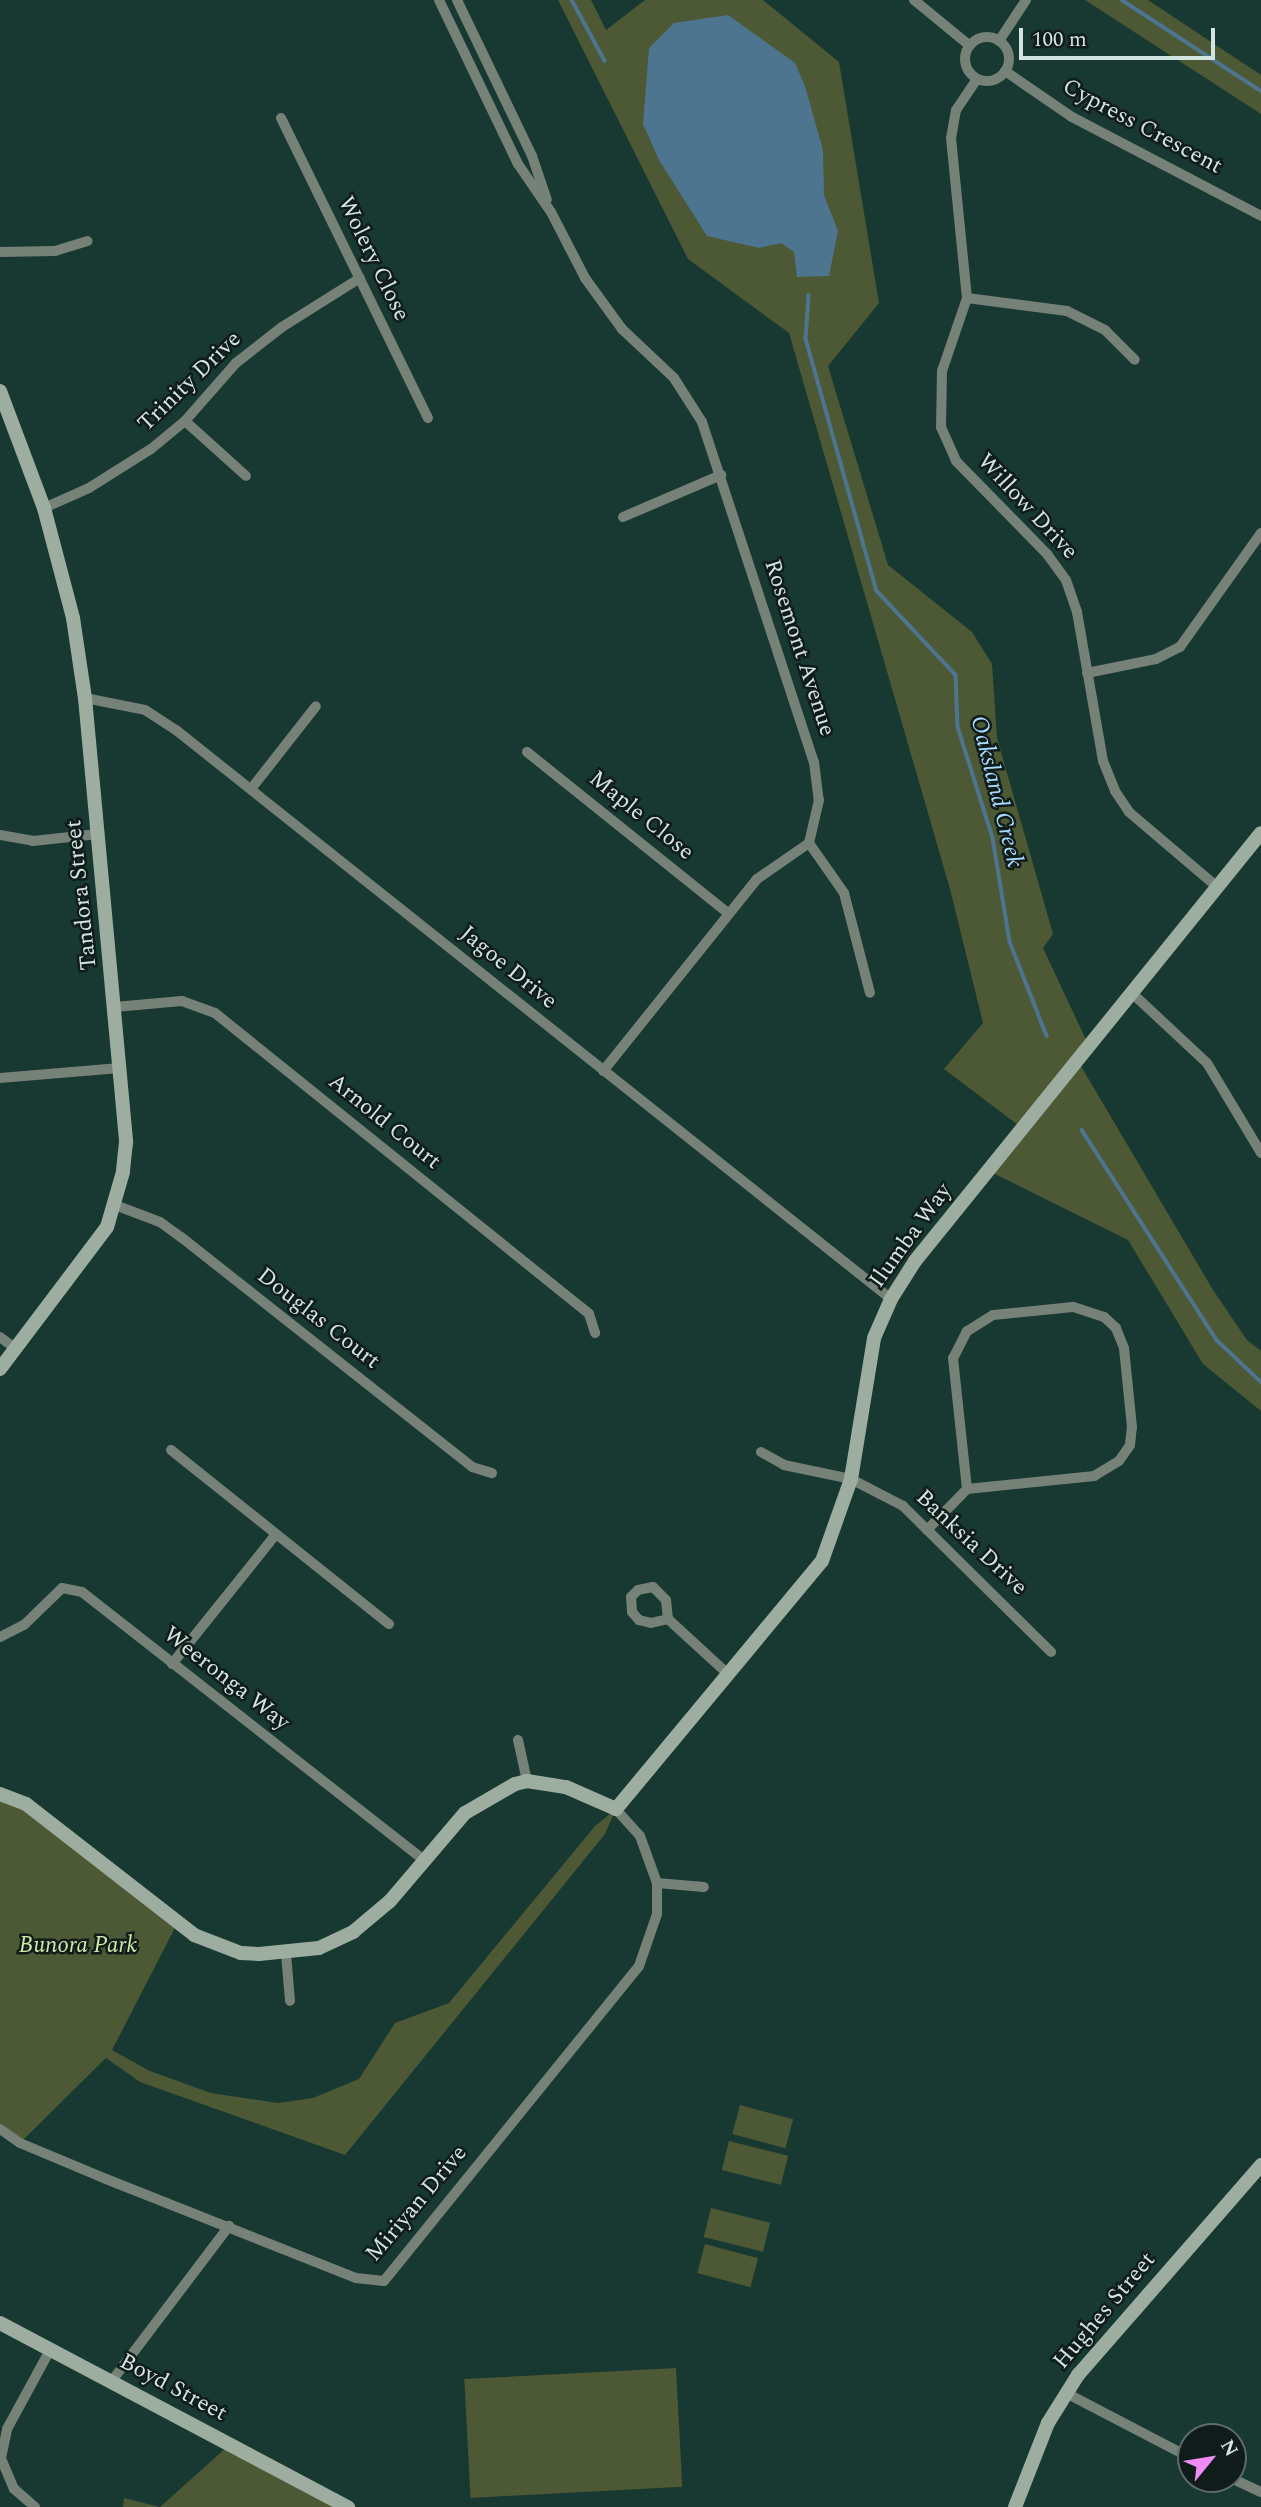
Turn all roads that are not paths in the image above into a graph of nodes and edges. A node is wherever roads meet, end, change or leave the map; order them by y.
1 (439, 0) edge
2 (457, 0) edge
3 (914, 0) edge
4 (1026, 0) edge
5 (999, 41) junction
6 (970, 46) junction
7 (1005, 71) junction
8 (977, 79) junction
9 (281, 118) dead end
10 (551, 212) junction
11 (1261, 216) edge
12 (88, 241) dead end
13 (0, 252) edge
14 (360, 278) junction
15 (967, 298) junction
16 (1135, 360) dead end
17 (0, 391) edge
18 (428, 418) dead end
19 (185, 421) junction
20 (721, 475) junction
21 (246, 476) dead end
22 (44, 508) junction
23 (623, 517) dead end
24 (1261, 533) edge
25 (1087, 673) junction
26 (85, 698) junction
27 (316, 706) dead end
28 (527, 752) dead end
29 (251, 789) junction
30 (1261, 833) edge
31 (98, 834) junction
32 (0, 835) edge
33 (809, 843) junction
34 (1217, 887) junction
35 (728, 912) junction
36 (870, 993) dead end
37 (1133, 994) junction
38 (116, 1006) junction
39 (120, 1068) junction
40 (603, 1071) junction
41 (0, 1078) edge
42 (1260, 1147) edge
43 (115, 1205) junction
44 (891, 1298) junction
45 (595, 1334) dead end
46 (0, 1337) edge
47 (16, 1349) junction
48 (0, 1369) edge
49 (171, 1450) dead end
50 (761, 1452) dead end
51 (492, 1473) dead end
52 (851, 1479) junction
53 (967, 1489) junction
54 (927, 1530) junction
55 (276, 1534) junction
56 (668, 1619) dead end
57 (389, 1624) dead end
58 (0, 1637) edge
59 (1051, 1652) dead end
60 (172, 1664) junction
61 (729, 1675) junction
62 (518, 1740) dead end
63 (527, 1781) junction
64 (0, 1794) edge
65 (616, 1810) junction
66 (424, 1860) junction
67 (657, 1883) junction
68 (704, 1887) dead end
69 (285, 1954) junction
70 (290, 2001) dead end
71 (0, 2129) edge
72 (1261, 2165) edge
73 (229, 2227) junction
74 (0, 2323) edge
75 (50, 2350) junction
76 (111, 2382) junction
77 (1066, 2393) junction
78 (1177, 2451) edge
79 (35, 2507) edge
80 (348, 2507) edge
81 (1015, 2507) edge

1 - 10 street, Rosemont Avenue
2 - 10 street, Rosemont Avenue
3 - 6 street
4 - 5 street
5 - 6 street
5 - 7 street
6 - 8 street
7 - 8 street
7 - 11 street, Cypress Crescent
8 - 15 street, Willow Drive
9 - 14 street, Wolery Close
10 - 20 street, Rosemont Avenue
12 - 13 street
14 - 18 street, Wolery Close
14 - 19 street, Trinity Drive
15 - 16 street
15 - 25 street, Willow Drive
17 - 22 street, Tandora Street
19 - 21 street
19 - 22 street, Trinity Drive
20 - 23 street
20 - 33 street, Rosemont Avenue
22 - 26 street, Tandora Street
24 - 25 street
25 - 34 street, Willow Drive
26 - 29 street, Jagoe Drive
26 - 31 street, Tandora Street
27 - 29 street
28 - 35 street, Maple Close
29 - 40 street, Jagoe Drive
30 - 34 street, Ilumba Way
31 - 32 street
31 - 38 street, Tandora Street
33 - 35 street
33 - 36 street
34 - 37 street, Ilumba Way
35 - 40 street
37 - 42 street
37 - 44 street, Ilumba Way
38 - 39 street, Tandora Street
38 - 45 street, Arnold Court
39 - 41 street
39 - 43 street, Tandora Street
40 - 44 street, Jagoe Drive
43 - 47 street, Tandora Street
43 - 51 street, Douglas Court
44 - 52 street, Ilumba Way
46 - 47 street
47 - 48 street, Tandora Street
49 - 55 street
50 - 52 street, Banksia Drive
52 - 54 street, Banksia Drive
52 - 61 street, Ilumba Way
53 - 53 street
53 - 54 street
54 - 59 street, Banksia Drive
55 - 57 street
55 - 60 street
56 - 61 street
58 - 60 street, Weeronga Way
60 - 66 street, Weeronga Way
61 - 65 street, Ilumba Way
62 - 63 street
63 - 65 street, Miriyan Drive
63 - 66 street
64 - 69 street
65 - 67 street, Miriyan Drive
66 - 69 street
67 - 68 street
67 - 73 street, Miriyan Drive
69 - 70 street
71 - 73 street, Miriyan Drive
72 - 77 street, Hughes Street
73 - 76 street
74 - 75 street, Boyd Street
75 - 76 street, Boyd Street
75 - 79 street
76 - 80 street, Boyd Street
77 - 78 street
77 - 81 street, Hughes Street

